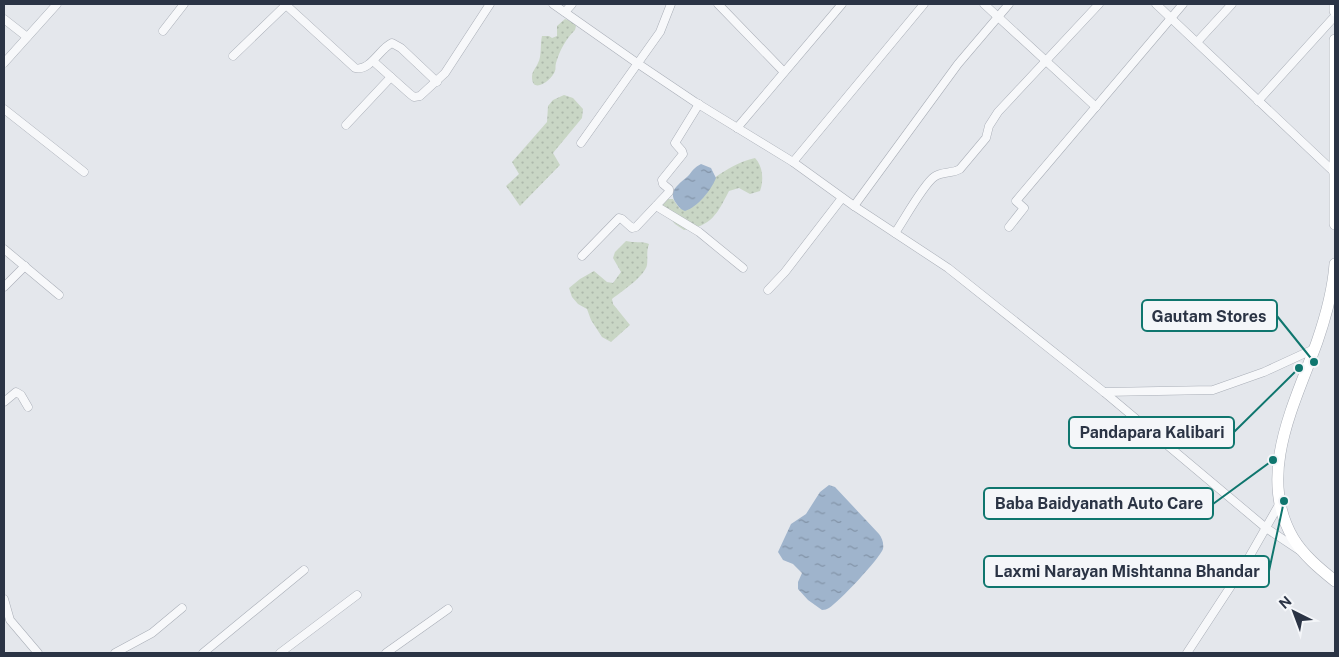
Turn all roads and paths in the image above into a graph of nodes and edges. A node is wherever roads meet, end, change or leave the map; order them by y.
1 (57, 4) edge
2 (184, 4) edge
3 (287, 4) edge
4 (490, 4) edge
5 (553, 4) edge
6 (572, 4) edge
7 (671, 4) edge
8 (718, 4) edge
9 (841, 4) edge
10 (924, 4) edge
11 (984, 4) edge
12 (1009, 4) edge
13 (1099, 4) edge
14 (1156, 4) edge
15 (1183, 4) edge
16 (1232, 4) edge
17 (1335, 4) edge
18 (1335, 11) edge
19 (565, 12) junction
20 (998, 16) junction
21 (1335, 16) edge
22 (1172, 18) junction
23 (4, 19) edge
24 (163, 32) dead end
25 (27, 37) junction
26 (1335, 40) edge
27 (1198, 41) junction
28 (233, 56) dead end
29 (373, 60) junction
30 (1046, 61) junction
31 (4, 63) edge
32 (638, 64) junction
33 (784, 72) junction
34 (392, 77) junction
35 (437, 82) junction
36 (1258, 101) junction
37 (699, 104) junction
38 (1096, 107) junction
39 (4, 109) edge
40 (346, 125) dead end
41 (737, 128) junction
42 (581, 143) dead end
43 (793, 162) junction
44 (84, 172) dead end
45 (1334, 172) edge
46 (842, 198) junction
47 (656, 206) junction
48 (854, 206) junction
49 (1335, 224) edge
50 (1009, 227) dead end
51 (895, 233) junction
52 (4, 249) edge
53 (582, 256) dead end
54 (1335, 264) edge
55 (25, 266) junction
56 (743, 268) dead end
57 (4, 287) edge
58 (1334, 289) edge
59 (768, 290) dead end
60 (59, 295) dead end
61 (1331, 311) edge
62 (1314, 349) junction
63 (1104, 392) junction
64 (4, 402) edge
65 (28, 407) dead end
66 (1280, 503) junction
67 (1266, 528) junction
68 (1307, 556) junction
69 (304, 570) dead end
70 (1335, 582) edge
71 (357, 596) dead end
72 (4, 599) edge
73 (182, 608) dead end
74 (448, 609) dead end
75 (38, 653) edge
76 (115, 653) edge
77 (203, 653) edge
78 (280, 653) edge
79 (386, 653) edge
80 (1187, 653) edge

1 - 25 street
2 - 24 street
3 - 28 street
3 - 29 street
4 - 35 street
5 - 19 street
6 - 19 street
7 - 32 street
8 - 33 street
9 - 33 street
10 - 43 street
11 - 20 street
12 - 20 street
13 - 30 street
14 - 22 street
15 - 22 street
16 - 27 street
17 - 18 main road
19 - 32 street
20 - 30 street
20 - 48 street
21 - 36 street
22 - 27 street
22 - 38 street
23 - 25 street
25 - 31 street
26 - 45 main road
27 - 36 street
29 - 34 street
29 - 35 street
30 - 38 street
30 - 51 street
32 - 37 street
32 - 42 street
33 - 41 street
34 - 35 street
34 - 40 street
36 - 45 street
37 - 41 street
37 - 47 street
38 - 50 street
39 - 44 street
41 - 43 street
43 - 46 street
45 - 49 main road
46 - 48 street
46 - 59 street
47 - 53 street
47 - 56 street
48 - 51 street
51 - 63 street
52 - 55 street
54 - 58 main road
55 - 57 street
55 - 60 street
58 - 61 main road
61 - 62 main road
62 - 63 street
62 - 66 main road
63 - 67 street
64 - 65 street
66 - 67 street
66 - 68 main road
67 - 68 street
67 - 80 street
68 - 70 main road
69 - 77 street
71 - 78 street
72 - 75 street
73 - 76 street
74 - 79 street

